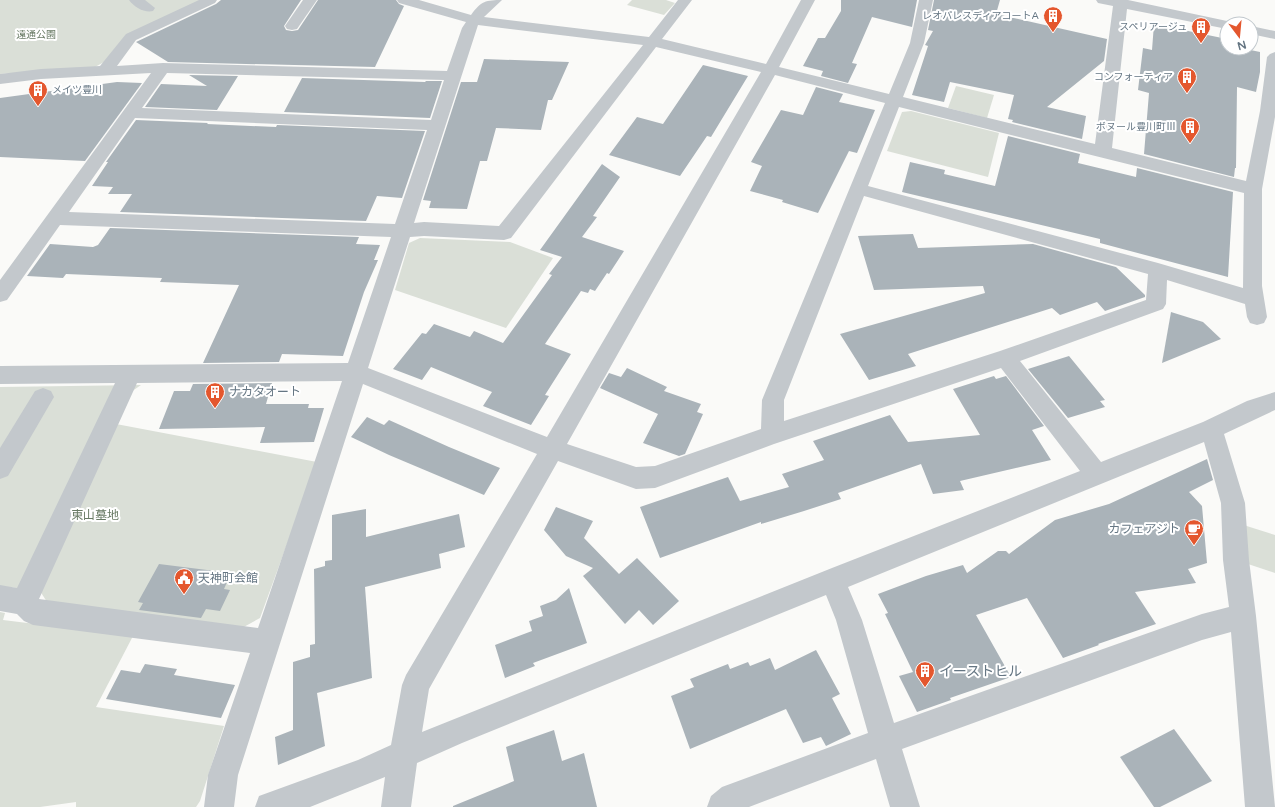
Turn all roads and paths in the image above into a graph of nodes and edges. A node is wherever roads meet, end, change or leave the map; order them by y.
1 (136, 0) edge
2 (210, 0) edge
3 (310, 0) edge
4 (404, 0) edge
5 (495, 0) edge
6 (685, 0) edge
7 (808, 0) edge
8 (926, 0) edge
9 (1103, 0) edge
10 (1120, 2) edge
11 (148, 8) dead end
12 (475, 20) junction
13 (1219, 23) edge
14 (292, 26) dead end
15 (1259, 32) edge
16 (1275, 35) edge
17 (653, 42) junction
18 (1275, 57) edge
19 (163, 68) junction
20 (770, 70) junction
21 (104, 72) junction
22 (454, 76) junction
23 (0, 79) edge
24 (894, 100) junction
25 (130, 113) junction
26 (437, 125) junction
27 (1102, 151) junction
28 (859, 189) junction
29 (1253, 189) junction
30 (55, 218) junction
31 (401, 231) junction
32 (1158, 270) junction
33 (0, 295) edge
34 (1253, 299) junction
35 (1256, 317) dead end
36 (1005, 358) junction
37 (356, 372) junction
38 (130, 374) junction
39 (0, 375) edge
40 (43, 397) dead end
41 (1275, 401) edge
42 (1211, 429) junction
43 (772, 435) junction
44 (551, 449) junction
45 (2, 463) edge
46 (1096, 474) junction
47 (832, 580) junction
48 (12, 600) edge
49 (1243, 616) junction
50 (266, 642) junction
51 (886, 741) junction
52 (402, 756) junction
53 (1255, 806) edge
54 (219, 807) edge
55 (270, 807) edge
56 (396, 807) edge
57 (722, 807) edge
58 (905, 807) edge

1 - 11 street
2 - 21 street
3 - 14 street
4 - 12 street
5 - 12 street
6 - 17 street
7 - 20 street
8 - 24 street
9 - 10 street
10 - 13 street
10 - 27 street
12 - 17 street
12 - 22 street
15 - 16 street
17 - 20 street
17 - 31 street
18 - 29 street
19 - 21 street
19 - 22 street
19 - 25 street
20 - 24 street
20 - 44 street
21 - 23 street
22 - 26 street
24 - 27 street
24 - 28 street
25 - 26 street
25 - 30 street
26 - 31 street
27 - 29 street
28 - 32 street
28 - 43 street
29 - 34 street
30 - 31 street
30 - 33 street
31 - 37 street
32 - 34 street
32 - 36 street
34 - 35 street
36 - 43 street
36 - 46 street
37 - 38 street
37 - 44 street
37 - 50 street
38 - 39 street
38 - 48 street
40 - 45 street
41 - 42 street
42 - 46 street
42 - 49 street
43 - 44 street
44 - 52 street
46 - 47 street
47 - 51 street
47 - 52 street
48 - 50 street
49 - 51 street
49 - 53 street
50 - 54 street
51 - 57 street
51 - 58 street
52 - 55 street
52 - 56 street

